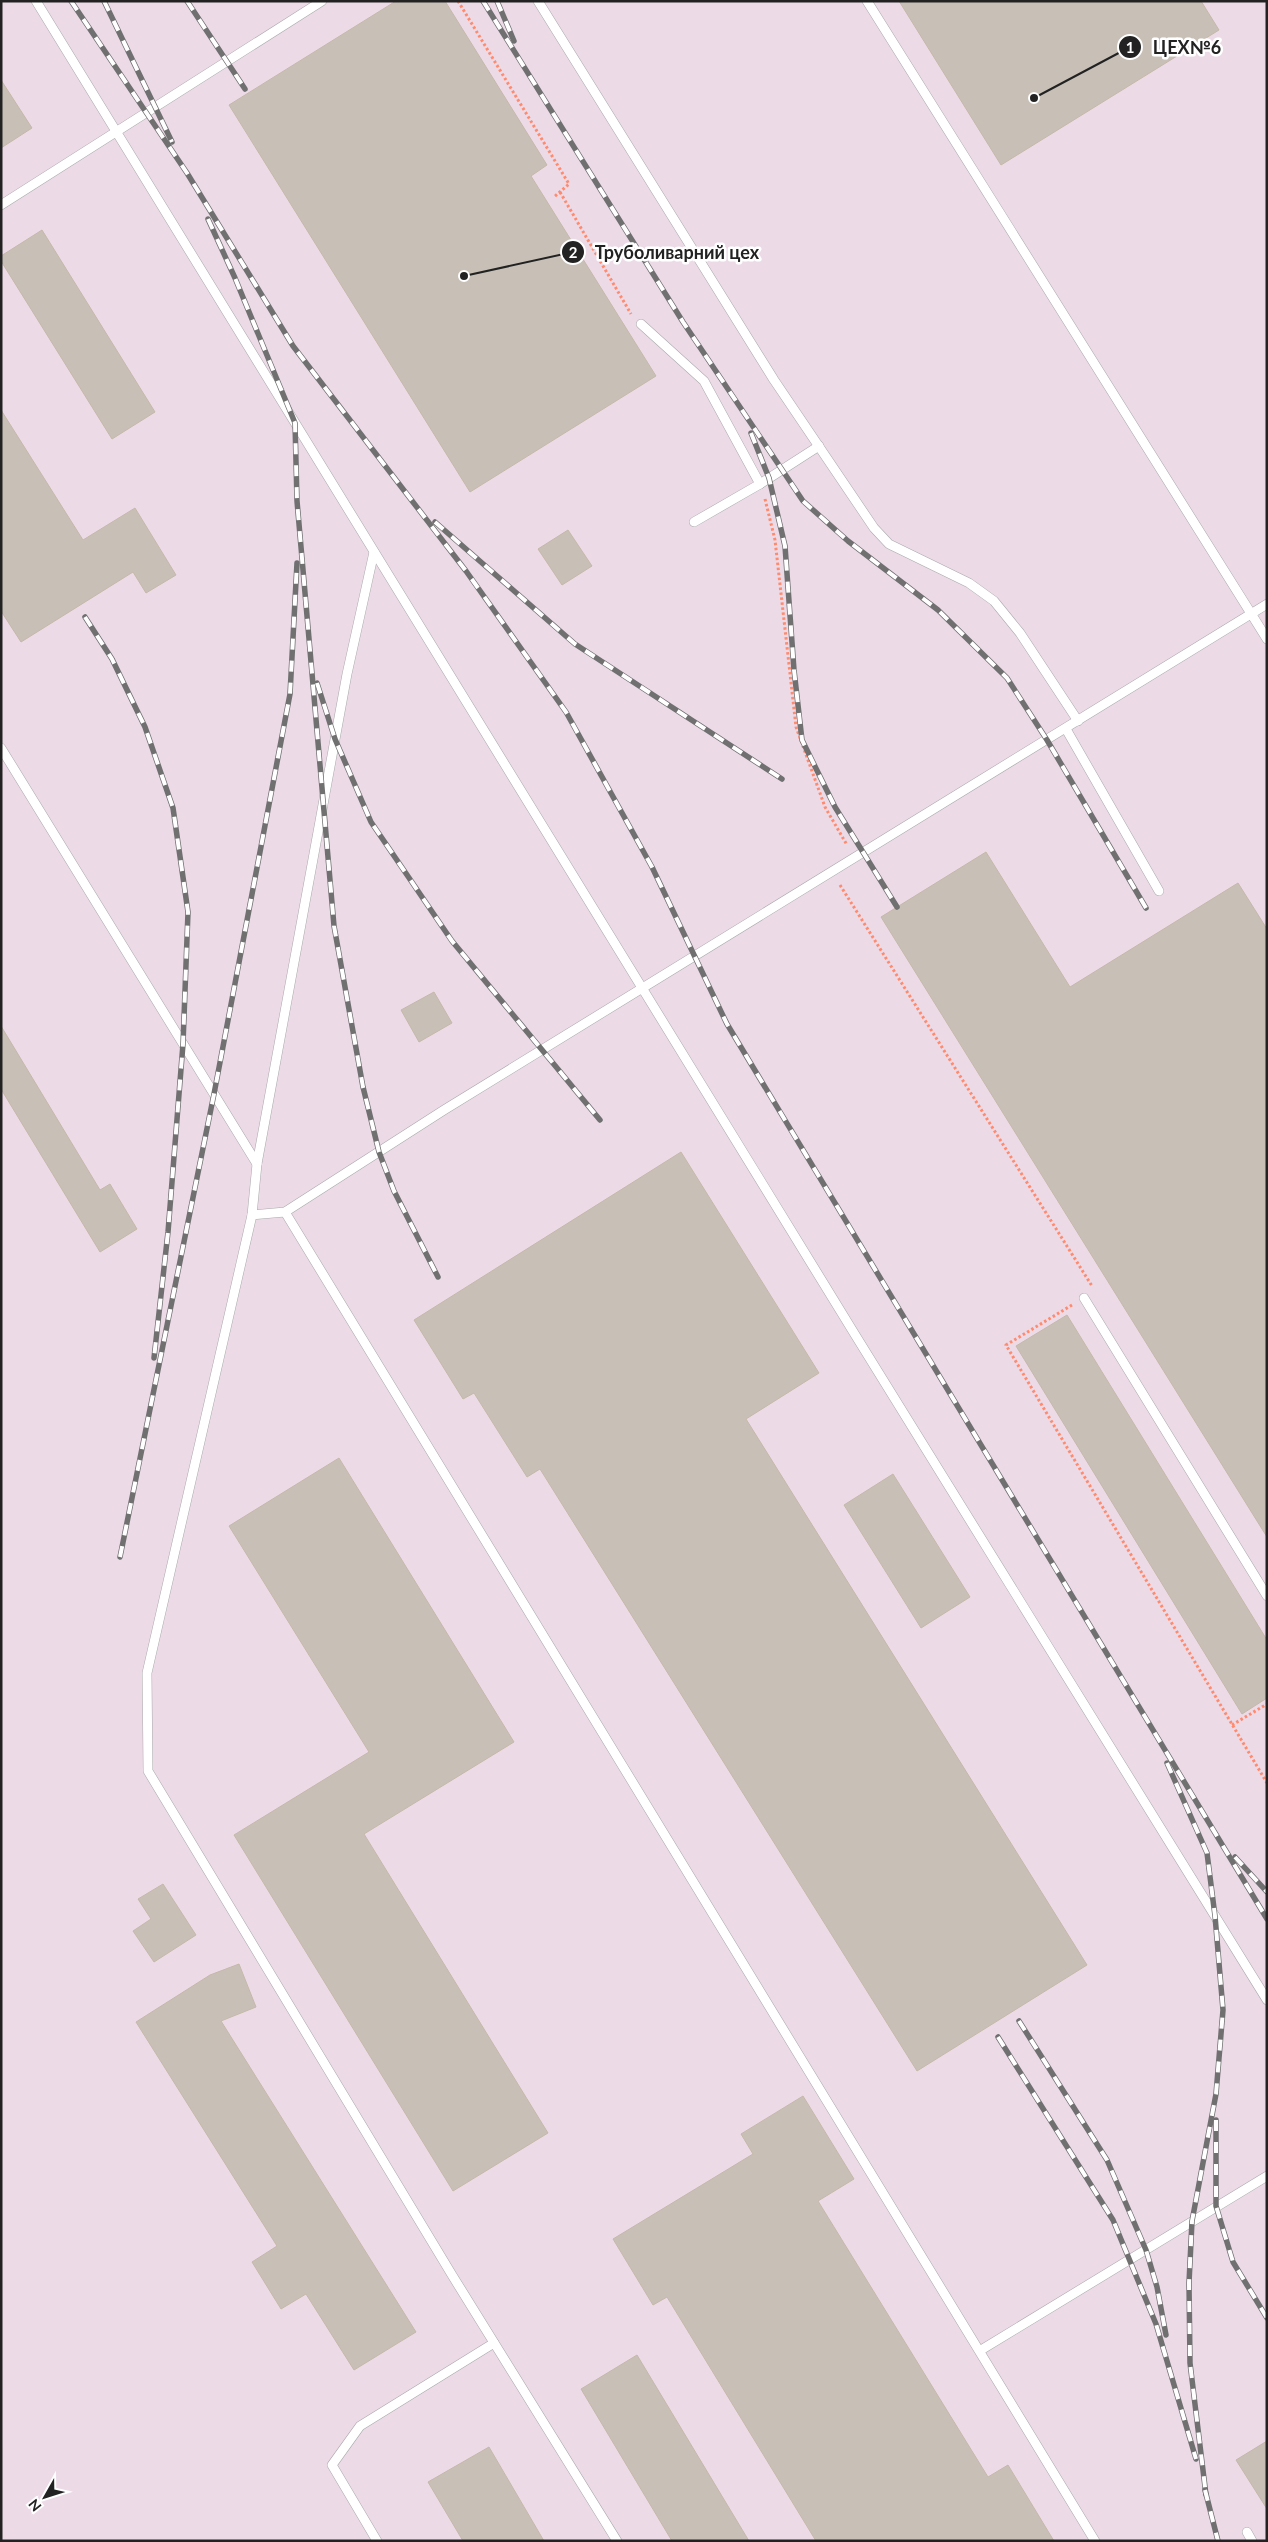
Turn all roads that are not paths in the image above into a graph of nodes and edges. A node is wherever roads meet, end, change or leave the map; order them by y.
1 (36, 1) edge
2 (322, 1) edge
3 (538, 1) edge
4 (866, 1) edge
5 (116, 131) junction
6 (1, 205) edge
7 (641, 324) road end
8 (819, 446) junction
9 (760, 484) junction
10 (694, 522) dead end
11 (374, 552) junction
12 (1267, 604) edge
13 (1252, 614) junction
14 (1267, 639) edge
15 (1078, 721) junction
16 (1066, 729) junction
17 (1, 748) edge
18 (1159, 891) dead end
19 (642, 989) junction
20 (257, 1164) junction
21 (285, 1212) junction
22 (252, 1215) junction
23 (1084, 1298) road end
24 (1267, 1596) edge
25 (1267, 2000) edge
26 (1267, 2176) edge
27 (494, 2343) junction
28 (981, 2350) junction
29 (377, 2541) edge
30 (617, 2541) edge
31 (1095, 2541) edge

1 - 5 lane
2 - 5 lane
3 - 8 lane
4 - 13 lane
5 - 6 lane
5 - 11 lane
7 - 9 lane
8 - 9 lane
8 - 15 lane
9 - 10 lane
11 - 19 lane
11 - 20 lane
12 - 13 lane
13 - 14 lane
13 - 15 lane
15 - 16 lane
16 - 18 lane
16 - 19 lane
17 - 20 lane
19 - 21 lane
19 - 25 lane
20 - 22 lane
21 - 22 lane
21 - 28 lane
22 - 27 lane
23 - 24 lane
26 - 28 lane
27 - 29 lane
27 - 30 lane
28 - 31 lane

